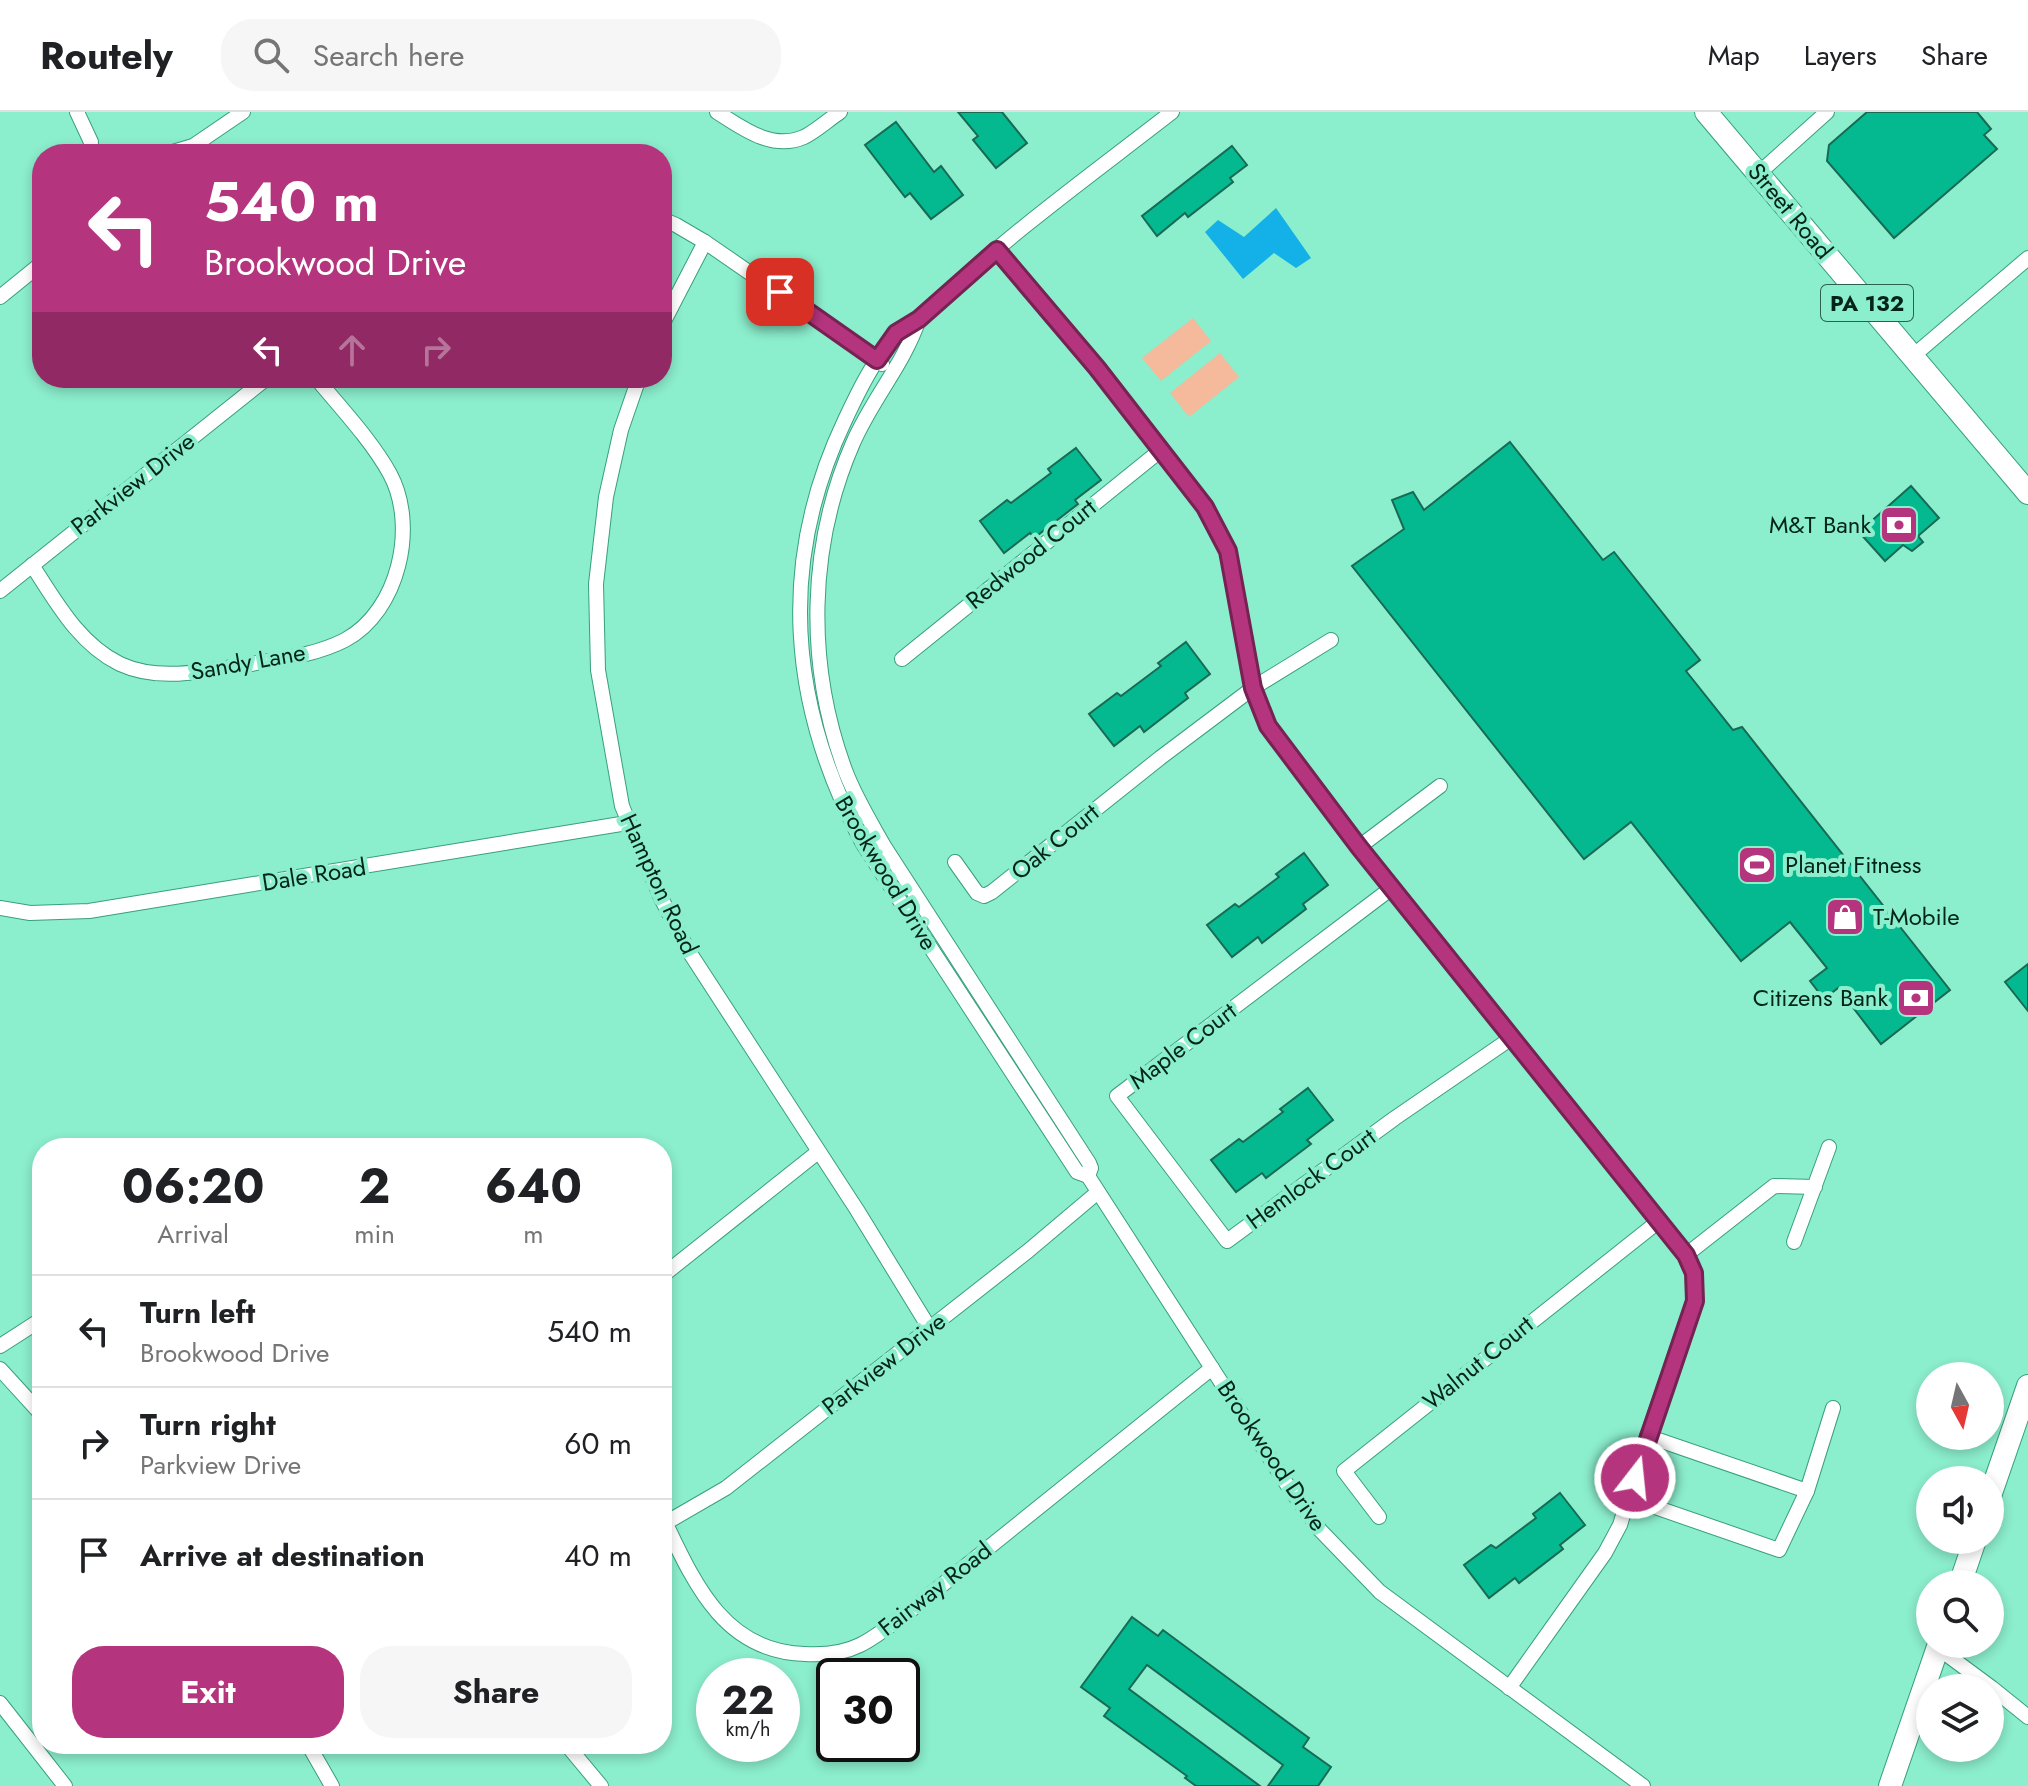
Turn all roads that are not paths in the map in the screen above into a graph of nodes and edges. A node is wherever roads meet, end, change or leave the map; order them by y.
1 (77, 112) edge
2 (243, 112) edge
3 (717, 112) edge
4 (840, 112) edge
5 (1172, 112) edge
6 (1706, 112) edge
7 (1827, 112) edge
8 (91, 144) edge
9 (196, 144) edge
10 (1758, 174) junction
11 (672, 224) edge
12 (705, 242) junction
13 (997, 250) junction
14 (2028, 258) edge
15 (32, 271) edge
16 (0, 297) edge
17 (672, 306) edge
18 (919, 319) junction
19 (1913, 356) junction
20 (877, 360) junction
21 (894, 371) junction
22 (254, 388) edge
23 (324, 388) edge
24 (636, 388) edge
25 (1161, 450) junction
26 (2028, 493) edge
27 (32, 565) junction
28 (0, 591) edge
29 (1331, 640) dead end
30 (902, 659) dead end
31 (1253, 688) junction
32 (1440, 786) dead end
33 (627, 823) junction
34 (1359, 847) junction
35 (955, 862) dead end
36 (1393, 887) junction
37 (0, 908) edge
38 (1513, 1037) junction
39 (1829, 1147) dead end
40 (818, 1152) junction
41 (1088, 1176) junction
42 (1815, 1187) junction
43 (1098, 1192) junction
44 (1659, 1221) junction
45 (1227, 1241) joint
46 (1794, 1242) dead end
47 (1686, 1255) junction
48 (672, 1268) edge
49 (32, 1325) edge
50 (930, 1329) junction
51 (0, 1346) edge
52 (1212, 1368) junction
53 (0, 1369) edge
54 (2028, 1386) edge
55 (32, 1404) edge
56 (1833, 1408) dead end
57 (1647, 1436) junction
58 (2000, 1466) edge
59 (1807, 1491) junction
60 (1629, 1498) junction
61 (1379, 1517) dead end
62 (672, 1519) edge
63 (672, 1540) edge
64 (1934, 1658) edge
65 (1953, 1658) edge
66 (1509, 1688) junction
67 (0, 1703) edge
68 (2028, 1717) edge
69 (32, 1744) edge
70 (40, 1754) edge
71 (314, 1754) edge
72 (574, 1754) edge
73 (65, 1786) edge
74 (332, 1786) edge
75 (601, 1786) edge
76 (1643, 1786) edge
77 (1890, 1786) edge

1 - 8 street
2 - 9 street
3 - 4 street
5 - 13 street, Brookwood Drive
6 - 10 main road, Street Road / PA 132
7 - 10 street
10 - 19 main road, Street Road / PA 132
11 - 12 street
12 - 17 street
12 - 20 street
13 - 18 street, Brookwood Drive
13 - 25 street
14 - 19 street
15 - 16 street
18 - 20 street, Brookwood Drive
18 - 21 street, Brookwood Drive
19 - 26 main road, Street Road / PA 132
20 - 21 street
20 - 41 street, Brookwood Drive
21 - 41 street, Brookwood Drive
22 - 27 street, Parkview Drive
23 - 27 street, Sandy Lane
24 - 33 street, Hampton Road
25 - 30 street, Redwood Court
25 - 31 street
27 - 28 street, Parkview Drive
29 - 31 street
31 - 34 street
31 - 35 street, Oak Court
32 - 34 street
33 - 37 street, Dale Road
33 - 40 street, Hampton Road
34 - 36 street
36 - 38 street
36 - 45 street, Maple Court
38 - 44 street
38 - 45 street, Hemlock Court
39 - 42 street
40 - 48 street
40 - 50 street, Hampton Road
41 - 43 street, Brookwood Drive
42 - 46 street
42 - 47 street
43 - 50 street, Parkview Drive
43 - 52 street, Brookwood Drive
44 - 47 street
44 - 61 street, Walnut Court
47 - 57 street
49 - 51 street
50 - 62 street, Parkview Drive
52 - 63 street, Fairway Road
52 - 66 street, Brookwood Drive
53 - 55 street
54 - 58 main road
56 - 59 street
57 - 59 street
57 - 60 street
59 - 60 street
60 - 66 street
64 - 77 main road
65 - 68 street
66 - 76 street, Brookwood Drive
67 - 69 street
70 - 73 street
71 - 74 street
72 - 75 street

